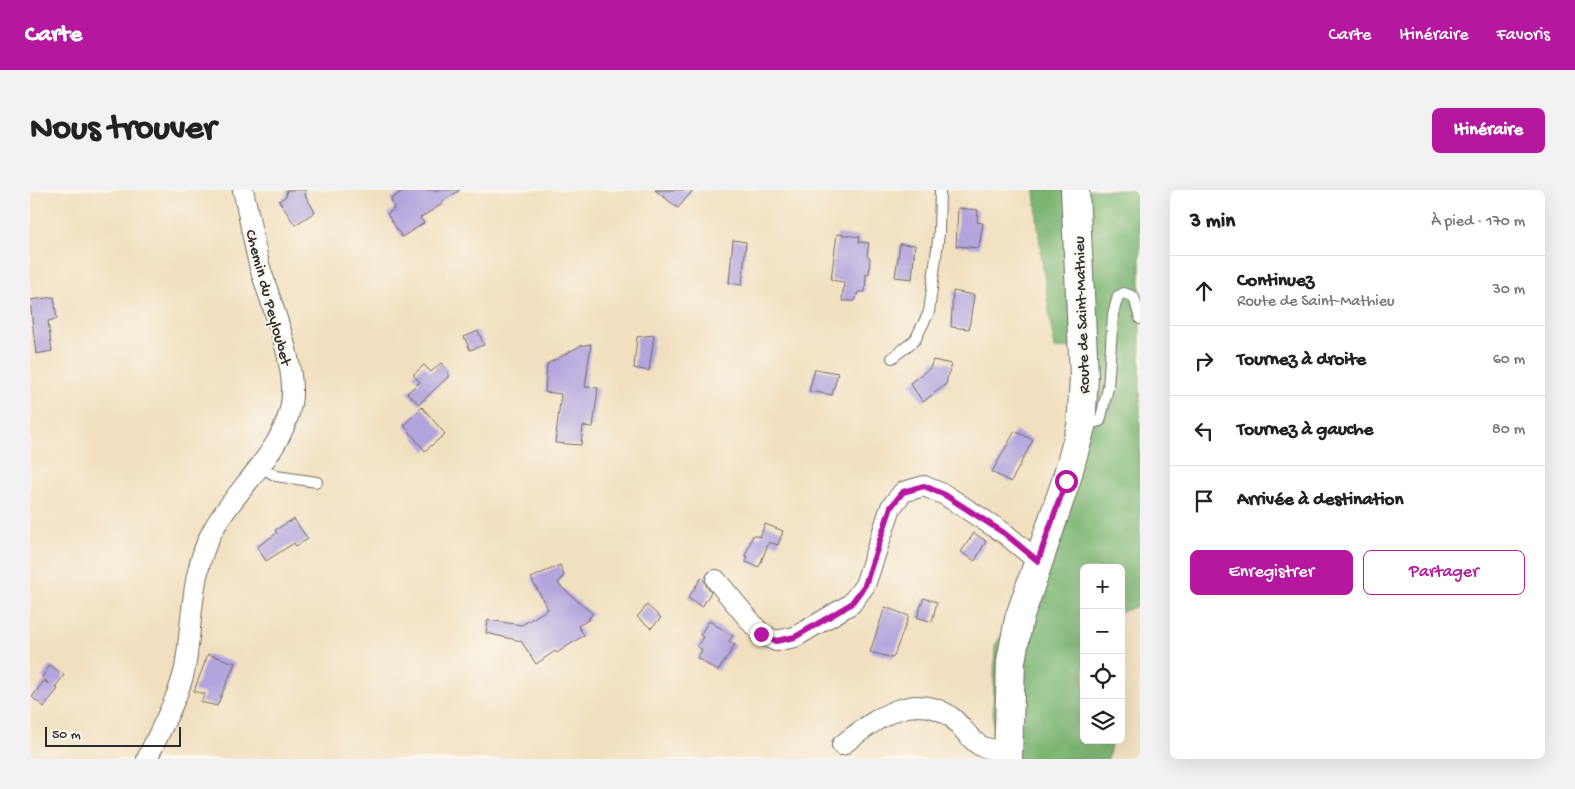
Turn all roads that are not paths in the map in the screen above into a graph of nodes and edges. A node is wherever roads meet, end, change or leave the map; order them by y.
1 (243, 190) edge
2 (940, 190) edge
3 (1075, 190) edge
4 (1140, 318) edge
5 (892, 358) dead end
6 (1081, 427) junction
7 (259, 466) junction
8 (317, 482) dead end
9 (1038, 561) junction
10 (716, 580) dead end
11 (842, 745) dead end
12 (1008, 755) edge
13 (148, 759) edge

1 - 7 street, Chemin du Peyloubet
2 - 5 lane
3 - 6 street, Route de Saint-Mathieu
4 - 6 lane
6 - 9 street, Route de Saint-Mathieu
7 - 8 lane
7 - 13 street, Chemin du Peyloubet
9 - 10 street
9 - 12 street, Route de Saint-Mathieu
11 - 12 street

